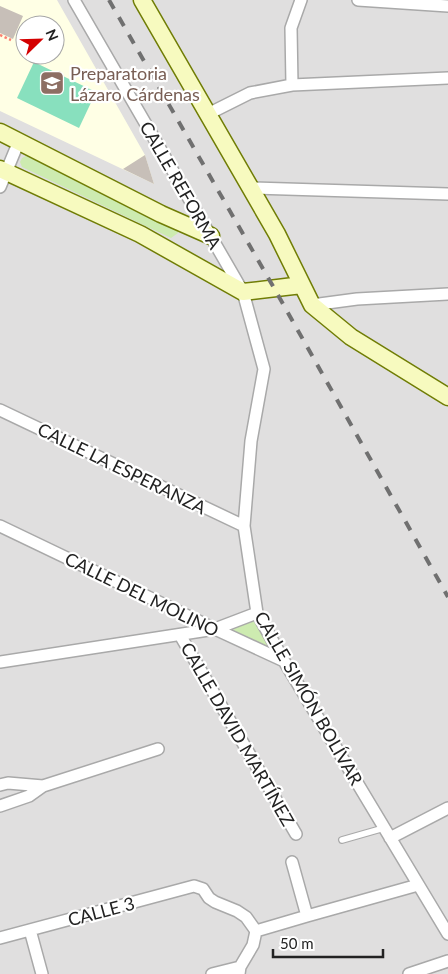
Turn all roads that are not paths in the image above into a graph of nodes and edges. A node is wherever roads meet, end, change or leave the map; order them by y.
1 (74, 0) edge
2 (142, 0) edge
3 (301, 0) edge
4 (358, 0) edge
5 (434, 2) edge
6 (448, 6) edge
7 (448, 78) edge
8 (292, 86) junction
9 (208, 114) junction
10 (0, 132) edge
11 (19, 141) junction
12 (3, 170) edge
13 (0, 187) edge
14 (251, 188) junction
15 (448, 194) edge
16 (211, 236) junction
17 (302, 285) junction
18 (243, 292) junction
19 (448, 294) edge
20 (312, 305) junction
21 (448, 397) edge
22 (0, 410) edge
23 (0, 526) edge
24 (244, 526) junction
25 (258, 613) junction
26 (215, 629) junction
27 (180, 635) junction
28 (284, 661) junction
29 (0, 662) edge
30 (158, 749) dead end
31 (0, 784) edge
32 (43, 786) junction
33 (0, 806) edge
34 (448, 808) edge
35 (387, 833) junction
36 (296, 834) dead end
37 (342, 840) dead end
38 (292, 862) dead end
39 (418, 885) junction
40 (307, 916) junction
41 (30, 930) junction
42 (256, 931) junction
43 (448, 934) edge
44 (0, 938) edge
45 (448, 961) edge
46 (239, 970) edge
47 (42, 974) edge
48 (212, 974) edge
49 (409, 974) edge

1 - 16 street, CALLE REFORMA
2 - 9 street
3 - 8 street
4 - 5 street
5 - 6 street
7 - 8 street
8 - 9 street
9 - 14 street
10 - 11 street
11 - 12 street
11 - 16 street
12 - 13 street
12 - 18 street
14 - 15 street
14 - 17 street
16 - 18 street, CALLE REFORMA
17 - 18 street
17 - 20 street
18 - 24 street, CALLE SIMÓN BOLÍVAR
19 - 20 street
20 - 21 street
22 - 24 street, CALLE LA ESPERANZA
23 - 26 street, CALLE DEL MOLINO
24 - 25 street, CALLE SIMÓN BOLÍVAR
25 - 26 street
25 - 28 street, CALLE SIMÓN BOLÍVAR
26 - 27 street
26 - 28 street, CALLE DEL MOLINO
27 - 29 street
27 - 36 street, CALLE DAVID MARTÍNEZ
28 - 35 street, CALLE SIMÓN BOLÍVAR
30 - 32 street
31 - 32 street
32 - 33 street
34 - 35 street
35 - 37 lane
35 - 39 street, CALLE SIMÓN BOLÍVAR
38 - 40 street
39 - 40 street
39 - 43 street, CALLE SIMÓN BOLÍVAR
40 - 42 street
41 - 42 street, CALLE 3
41 - 44 street, CALLE 3
41 - 47 street
42 - 46 street
45 - 49 street
46 - 48 street

